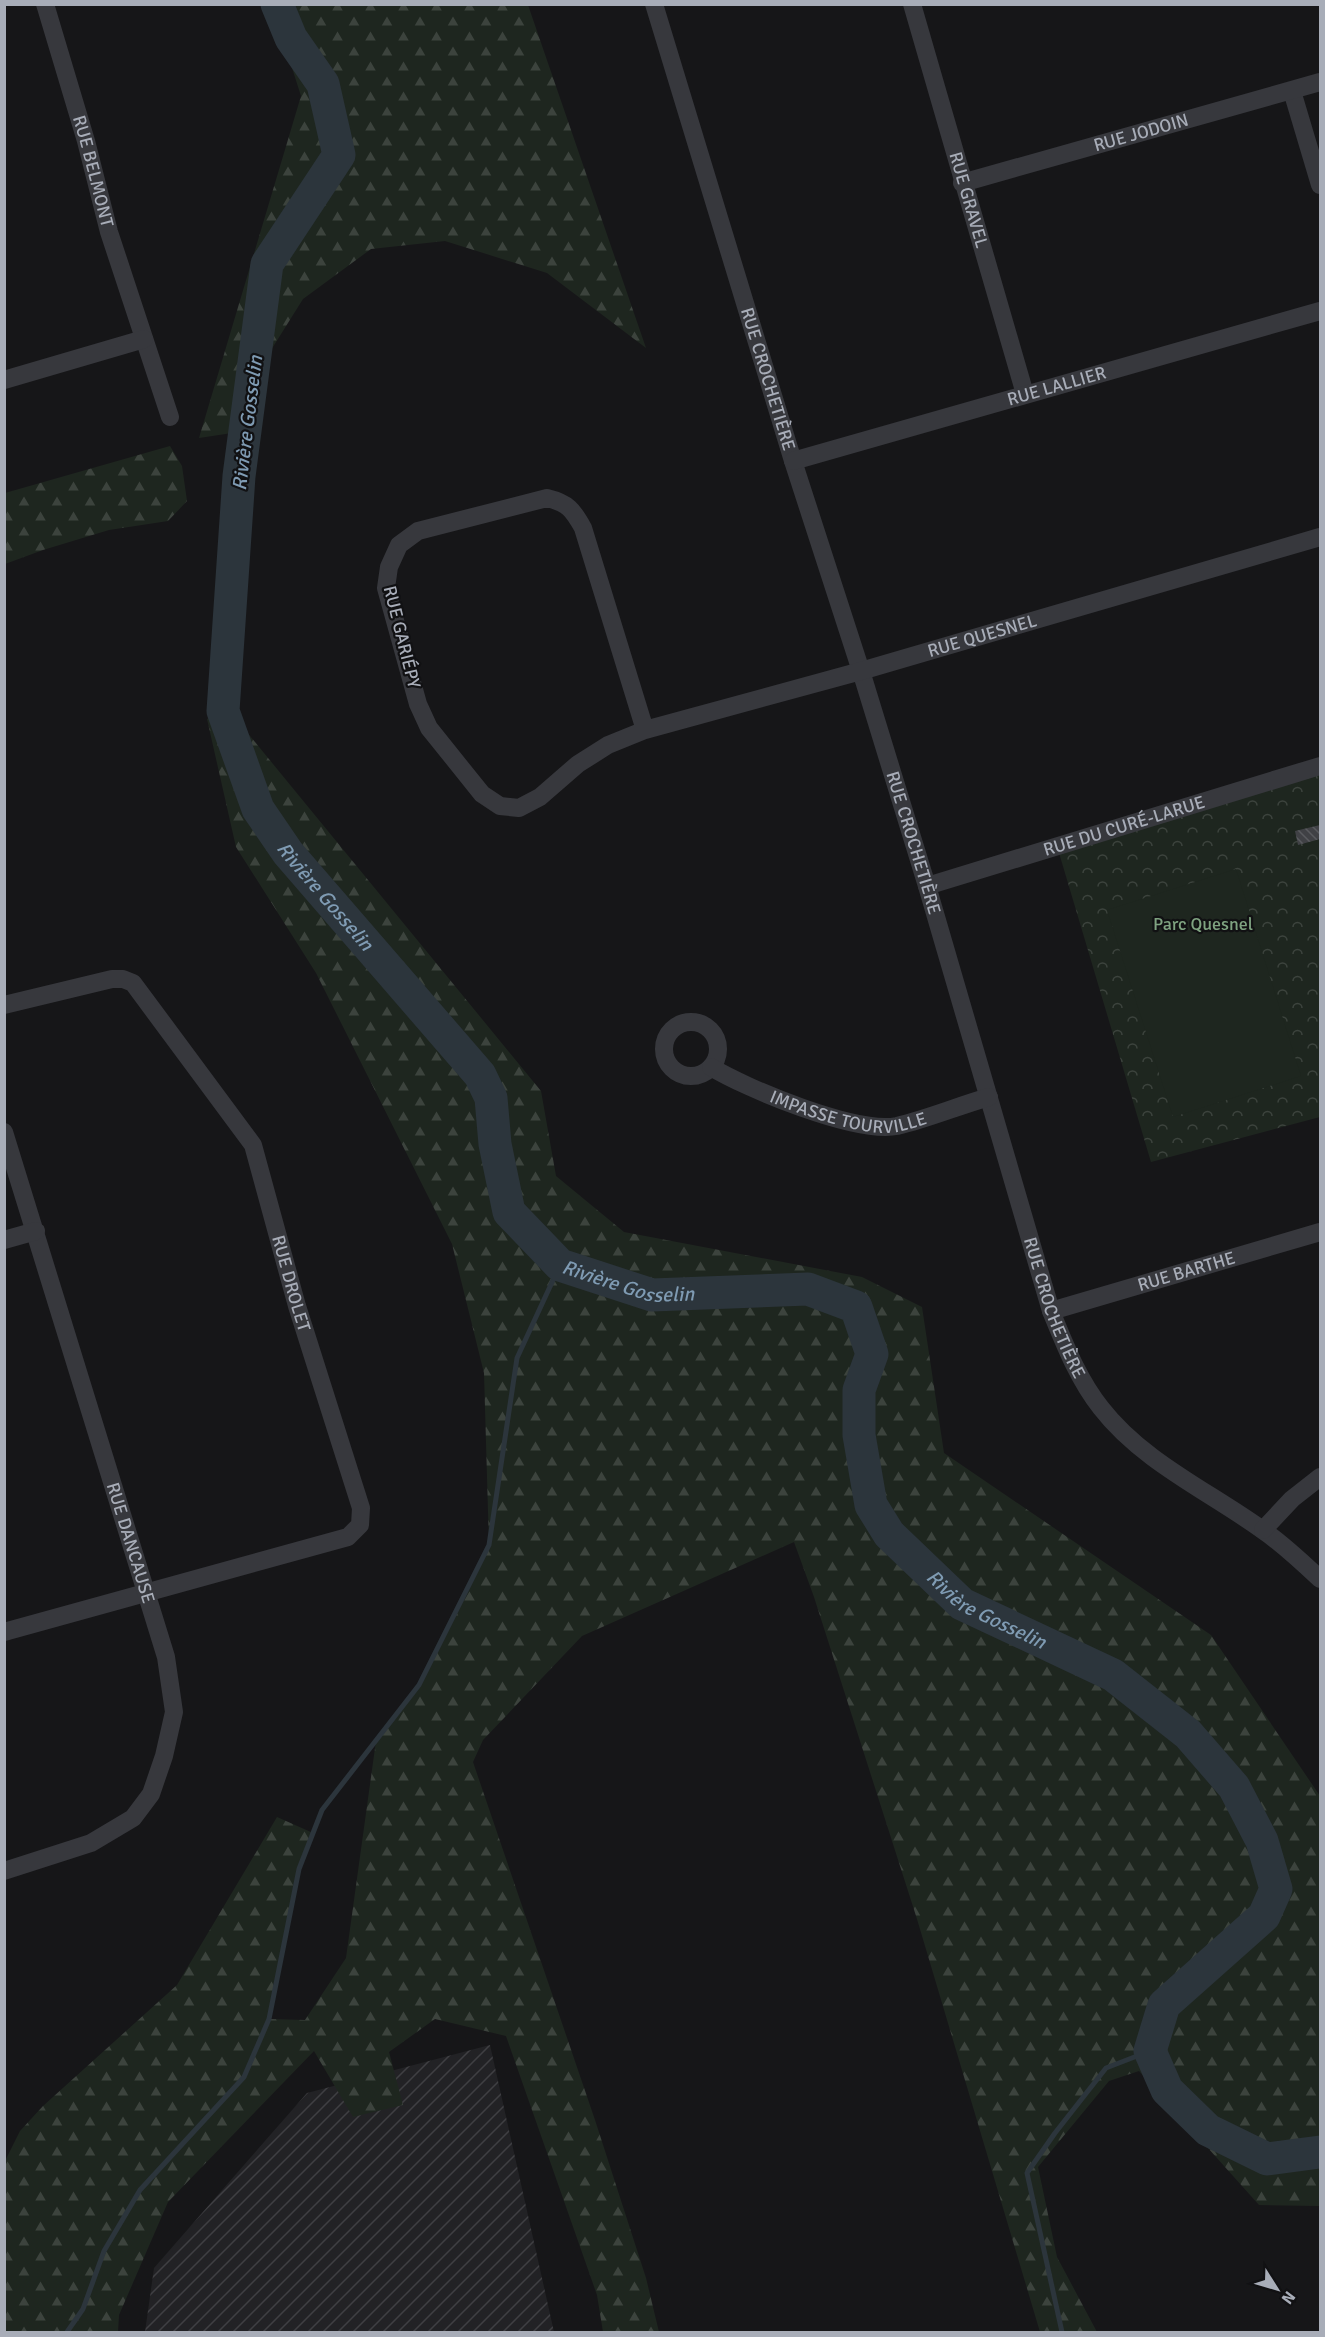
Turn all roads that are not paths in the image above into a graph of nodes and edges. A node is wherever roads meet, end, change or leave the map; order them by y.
1 (45, 4) edge
2 (654, 4) edge
3 (912, 4) edge
4 (1320, 82) edge
5 (1292, 91) junction
6 (962, 183) junction
7 (1320, 185) edge
8 (1320, 310) edge
9 (144, 339) junction
10 (4, 380) edge
11 (1025, 394) junction
12 (170, 417) dead end
13 (793, 461) junction
14 (1320, 537) edge
15 (861, 670) junction
16 (645, 730) junction
17 (1320, 766) edge
18 (927, 886) junction
19 (4, 1005) edge
20 (711, 1067) dead end
21 (989, 1097) junction
22 (4, 1131) edge
23 (36, 1231) junction
24 (1320, 1232) edge
25 (4, 1240) edge
26 (1051, 1311) junction
27 (1320, 1477) edge
28 (1263, 1530) junction
29 (1320, 1579) edge
30 (146, 1594) junction
31 (4, 1632) edge
32 (4, 1871) edge

1 - 9 street, RUE BELMONT
2 - 13 street, RUE CROCHETIÈRE
3 - 6 street, RUE GRAVEL
4 - 5 street, RUE JODOIN
5 - 6 street, RUE JODOIN
5 - 7 street
6 - 11 street, RUE GRAVEL
8 - 11 street, RUE LALLIER
9 - 10 street
9 - 12 street, RUE BELMONT
11 - 13 street, RUE LALLIER
13 - 15 street, RUE CROCHETIÈRE
14 - 15 street, RUE QUESNEL
15 - 16 street, RUE QUESNEL
15 - 18 street, RUE CROCHETIÈRE
16 - 16 street, RUE GARIÉPY
17 - 18 street, RUE DU CURÉ-LARUE
18 - 21 street, RUE CROCHETIÈRE
19 - 30 street, RUE DROLET
20 - 21 street, IMPASSE TOURVILLE
21 - 26 street, RUE CROCHETIÈRE
22 - 23 street, RUE DANCAUSE
23 - 25 street
23 - 30 street, RUE DANCAUSE
24 - 26 street, RUE BARTHE
26 - 28 street, RUE CROCHETIÈRE
27 - 28 street
28 - 29 street, RUE CROCHETIÈRE
30 - 31 street, RUE DROLET
30 - 32 street, RUE DANCAUSE

